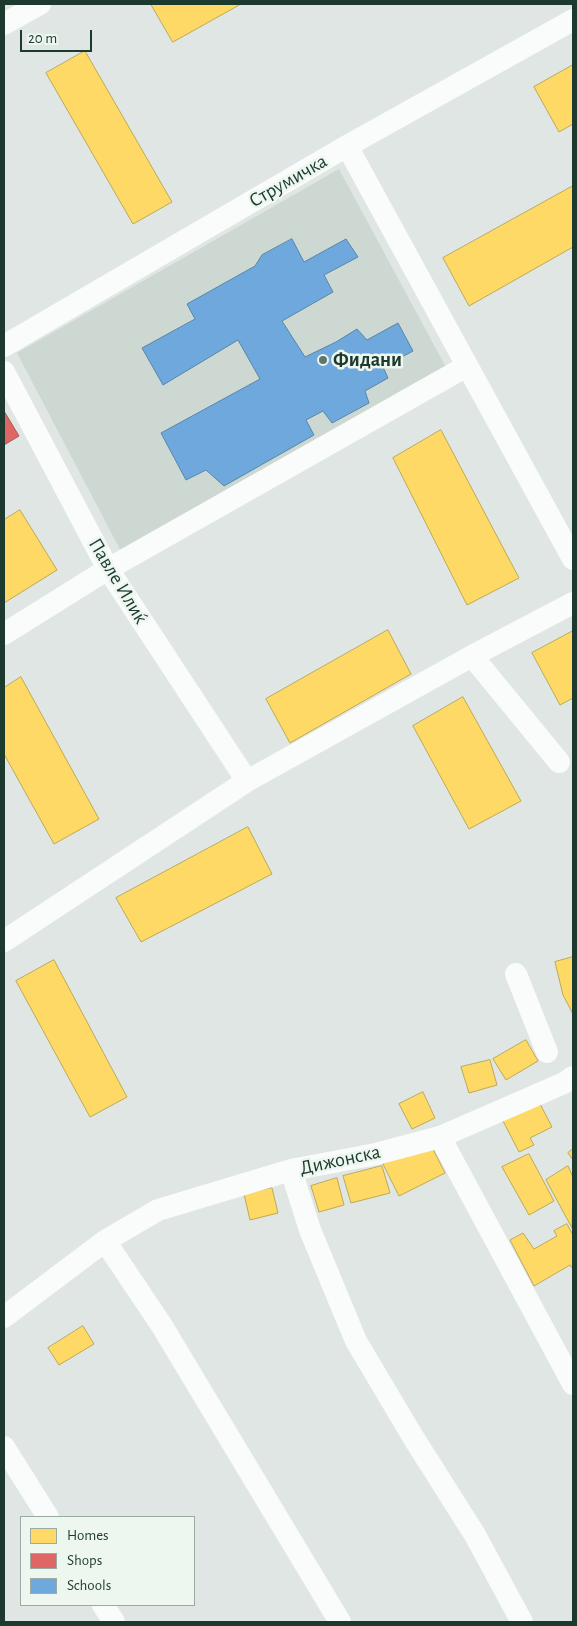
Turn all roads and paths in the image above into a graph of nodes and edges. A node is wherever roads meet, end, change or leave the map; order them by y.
1 (40, 4) edge
2 (573, 20) edge
3 (4, 24) edge
4 (347, 146) junction
5 (4, 346) edge
6 (467, 366) junction
7 (4, 372) edge
8 (573, 559) edge
9 (108, 569) junction
10 (573, 603) edge
11 (4, 634) edge
12 (472, 656) junction
13 (559, 762) dead end
14 (247, 781) junction
15 (4, 941) edge
16 (516, 974) dead end
17 (546, 1052) dead end
18 (570, 1086) edge
19 (440, 1136) junction
20 (291, 1170) junction
21 (105, 1241) junction
22 (4, 1317) edge
23 (573, 1384) edge
24 (4, 1447) edge
25 (47, 1516) edge
26 (104, 1606) edge
27 (114, 1622) edge
28 (340, 1622) edge
29 (522, 1622) edge

1 - 3 street
2 - 4 street, Струмичка
4 - 5 street, Струмичка
4 - 6 street
6 - 8 street
6 - 9 street
7 - 9 street, Павле Илиќ
9 - 11 street
9 - 14 street, Павле Илиќ
10 - 12 street
12 - 13 street
12 - 14 street
14 - 15 street
16 - 17 street
18 - 19 street, Дижонска
19 - 20 street, Дижонска
19 - 23 street
20 - 21 street, Дижонска
20 - 29 street
21 - 22 street, Дижонска
21 - 28 street
24 - 25 street
26 - 27 street

